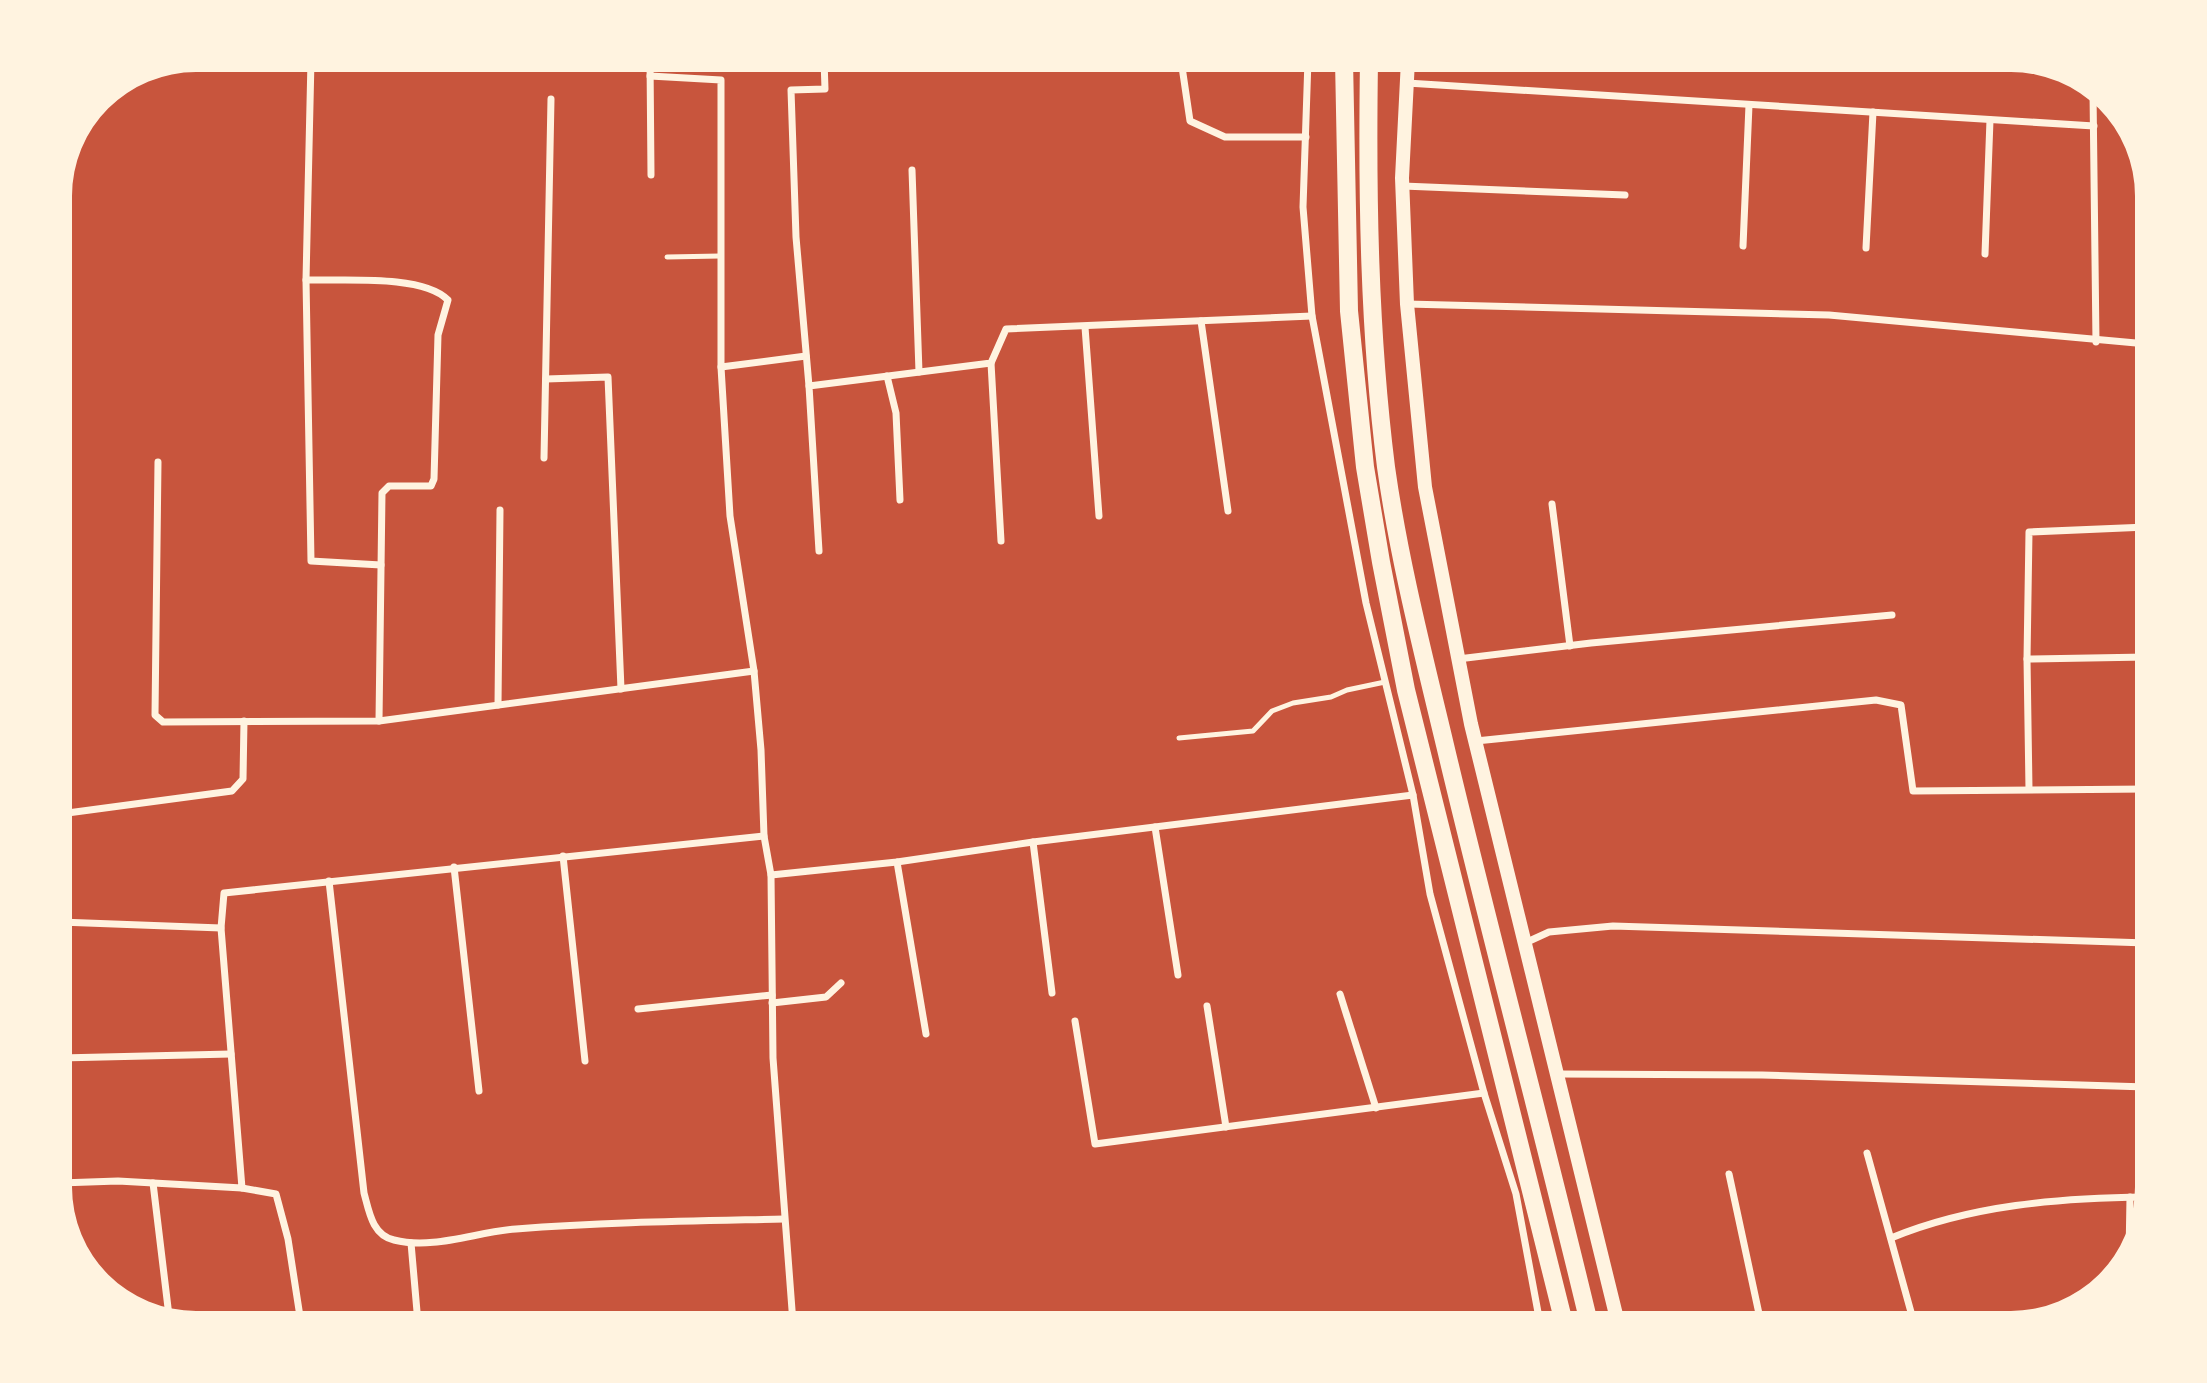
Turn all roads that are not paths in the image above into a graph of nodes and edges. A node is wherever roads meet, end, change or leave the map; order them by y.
1 (311, 72) edge
2 (650, 72) edge
3 (824, 72) edge
4 (1183, 72) edge
5 (1308, 72) edge
6 (1344, 72) edge
7 (1369, 72) edge
8 (1407, 72) edge
9 (650, 76) junction
10 (1407, 83) junction
11 (551, 99) dead end
12 (2093, 103) edge
13 (1749, 105) junction
14 (1873, 113) junction
15 (1990, 120) junction
16 (2094, 126) junction
17 (1306, 136) junction
18 (912, 170) dead end
19 (651, 175) dead end
20 (1403, 186) junction
21 (1625, 195) dead end
22 (1743, 246) dead end
23 (1866, 248) dead end
24 (1985, 254) dead end
25 (720, 256) junction
26 (667, 257) dead end
27 (306, 280) junction
28 (1407, 304) junction
29 (1312, 316) junction
30 (1201, 321) junction
31 (1085, 327) junction
32 (2096, 342) junction
33 (2135, 344) edge
34 (806, 356) junction
35 (991, 363) junction
36 (721, 368) junction
37 (919, 372) junction
38 (887, 376) junction
39 (546, 379) junction
40 (809, 386) junction
41 (544, 458) dead end
42 (158, 462) dead end
43 (900, 500) dead end
44 (1552, 505) dead end
45 (500, 510) dead end
46 (1228, 512) dead end
47 (1099, 516) dead end
48 (2135, 528) edge
49 (1001, 541) dead end
50 (819, 551) dead end
51 (381, 565) junction
52 (1892, 615) dead end
53 (1570, 646) junction
54 (2135, 657) edge
55 (1458, 659) junction
56 (2027, 659) junction
57 (754, 671) junction
58 (1385, 682) junction
59 (621, 689) junction
60 (498, 705) junction
61 (244, 720) junction
62 (379, 721) junction
63 (1179, 738) dead end
64 (1476, 741) junction
65 (2029, 789) junction
66 (2135, 789) edge
67 (1413, 795) junction
68 (72, 812) edge
69 (1155, 827) junction
70 (764, 836) junction
71 (1033, 842) junction
72 (563, 856) junction
73 (897, 862) junction
74 (454, 867) junction
75 (771, 875) junction
76 (330, 881) junction
77 (72, 922) edge
78 (221, 928) junction
79 (1525, 943) junction
80 (2135, 943) edge
81 (1178, 975) dead end
82 (841, 983) dead end
83 (1052, 993) dead end
84 (1340, 994) dead end
85 (772, 999) junction
86 (1208, 1006) dead end
87 (638, 1009) dead end
88 (1075, 1021) dead end
89 (926, 1034) dead end
90 (231, 1054) junction
91 (72, 1058) edge
92 (585, 1061) dead end
93 (1558, 1074) junction
94 (2135, 1087) edge
95 (479, 1091) dead end
96 (1484, 1093) junction
97 (1376, 1108) junction
98 (1226, 1127) junction
99 (1867, 1153) dead end
100 (1729, 1174) dead end
101 (72, 1183) edge
102 (153, 1183) junction
103 (242, 1188) junction
104 (2130, 1198) junction
105 (2134, 1198) edge
106 (784, 1219) junction
107 (2130, 1224) edge
108 (1891, 1238) junction
109 (411, 1243) junction
110 (168, 1308) edge
111 (299, 1311) edge
112 (417, 1311) edge
113 (792, 1311) edge
114 (1538, 1311) edge
115 (1561, 1311) edge
116 (1586, 1311) edge
117 (1615, 1311) edge
118 (1759, 1311) edge
119 (1911, 1311) edge

1 - 27 street
2 - 9 street
3 - 34 street
4 - 17 street
5 - 17 street
6 - 115 highway
7 - 116 highway
8 - 10 main road
9 - 19 street
9 - 25 street
10 - 13 street
10 - 20 main road
11 - 39 street
12 - 16 street
13 - 14 street
13 - 22 street
14 - 15 street
14 - 23 street
15 - 16 street
15 - 24 street
16 - 32 street
17 - 29 street
18 - 37 street
20 - 21 street
20 - 28 main road
25 - 26 lane
25 - 36 street
27 - 51 street
27 - 51 street
28 - 32 street
28 - 55 main road
29 - 30 street
29 - 58 street
30 - 31 street
30 - 46 street
31 - 35 street
31 - 47 street
32 - 33 street
34 - 36 street
34 - 40 street
35 - 37 street
35 - 49 street
36 - 57 street
37 - 38 street
38 - 40 street
38 - 43 street
39 - 41 street
39 - 59 street
40 - 50 street
42 - 61 street
44 - 53 street
45 - 60 street
48 - 56 street
51 - 62 street
52 - 53 street
53 - 55 street
54 - 56 street
55 - 64 main road
56 - 65 street
57 - 59 street
57 - 70 street
58 - 63 lane
58 - 67 street
59 - 60 street
60 - 62 street
61 - 62 street
61 - 68 street
64 - 65 street
64 - 79 main road
65 - 66 street
67 - 69 street
67 - 96 street
69 - 71 street
69 - 81 street
70 - 72 street
70 - 75 street
71 - 73 street
71 - 83 street
72 - 74 street
72 - 92 street
73 - 75 street
73 - 89 street
74 - 76 street
74 - 95 street
75 - 85 street
76 - 78 street
76 - 109 street
77 - 78 street
78 - 90 street
79 - 80 street
79 - 93 main road
82 - 85 street
84 - 97 street
85 - 87 street
85 - 106 street
86 - 98 street
88 - 98 street
90 - 91 street
90 - 103 street
93 - 94 street
93 - 117 main road
96 - 97 street
96 - 114 street
97 - 98 street
99 - 108 street
100 - 118 street
101 - 102 street
102 - 103 street
102 - 110 street
103 - 111 street
104 - 105 street
104 - 107 street
104 - 108 street
106 - 109 street
106 - 113 street
108 - 119 street
109 - 112 street

